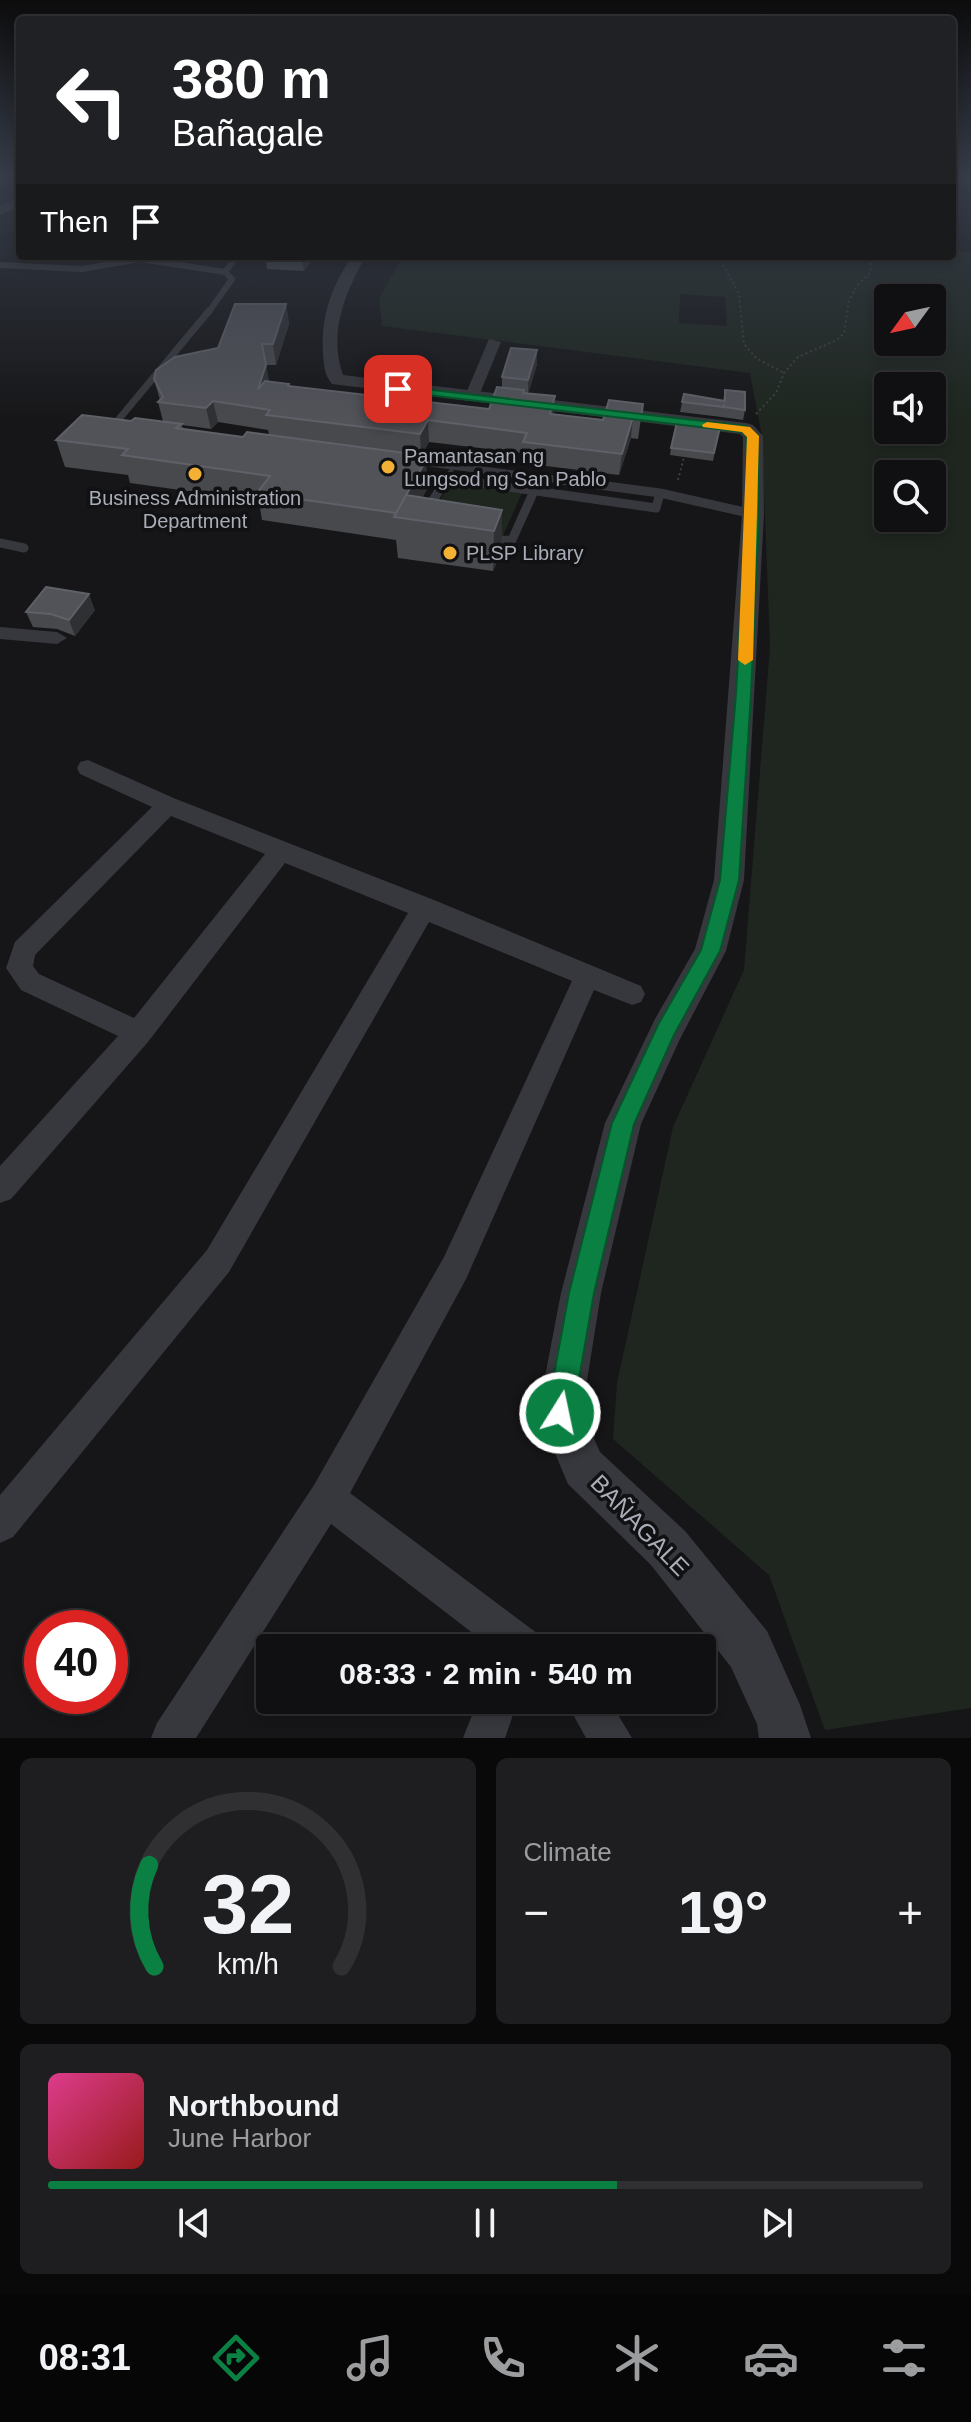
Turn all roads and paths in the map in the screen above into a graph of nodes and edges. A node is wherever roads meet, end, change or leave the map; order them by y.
1 (128, 260) edge
2 (152, 260) edge
3 (234, 260) edge
4 (356, 260) edge
5 (722, 260) edge
6 (872, 260) edge
7 (0, 265) edge
8 (225, 272) junction
9 (494, 342) dead end
10 (784, 373) junction
11 (471, 398) junction
12 (115, 423) junction
13 (130, 425) edge
14 (746, 429) junction
15 (122, 435) edge
16 (684, 457) edge
17 (407, 461) edge
18 (454, 467) junction
19 (400, 472) edge
20 (447, 479) junction
21 (534, 491) junction
22 (660, 493) junction
23 (680, 496) junction
24 (753, 514) junction
25 (417, 526) edge
26 (484, 541) edge
27 (0, 543) edge
28 (24, 548) dead end
29 (0, 633) edge
30 (57, 638) dead end
31 (88, 768) dead end
32 (168, 805) junction
33 (281, 851) junction
34 (425, 907) junction
35 (588, 975) junction
36 (632, 994) dead end
37 (138, 1033) junction
38 (0, 1188) edge
39 (327, 1498) junction
40 (0, 1524) edge
41 (503, 1634) edge
42 (493, 1714) edge
43 (595, 1714) edge
44 (172, 1738) edge
45 (484, 1738) edge
46 (611, 1738) edge
47 (785, 1738) edge

1 - 7 lane
2 - 8 lane
3 - 8 lane
4 - 11 street
5 - 10 path
6 - 10 path
8 - 12 lane
9 - 11 street
10 - 14 path
11 - 14 street
12 - 13 lane
12 - 15 lane
14 - 24 street, BAÑAGALE
16 - 23 path
17 - 18 lane
18 - 20 lane
18 - 22 lane
19 - 20 lane
20 - 21 lane
20 - 25 lane
21 - 22 lane
21 - 26 lane
22 - 23 lane
23 - 24 lane
24 - 47 street, BAÑAGALE
27 - 28 lane
29 - 30 street
31 - 32 street
32 - 33 street
32 - 37 street
33 - 34 street
33 - 37 street
34 - 35 street
34 - 40 street
35 - 36 street
35 - 39 street
37 - 38 street
39 - 41 street
39 - 44 street
42 - 45 street
43 - 46 street

